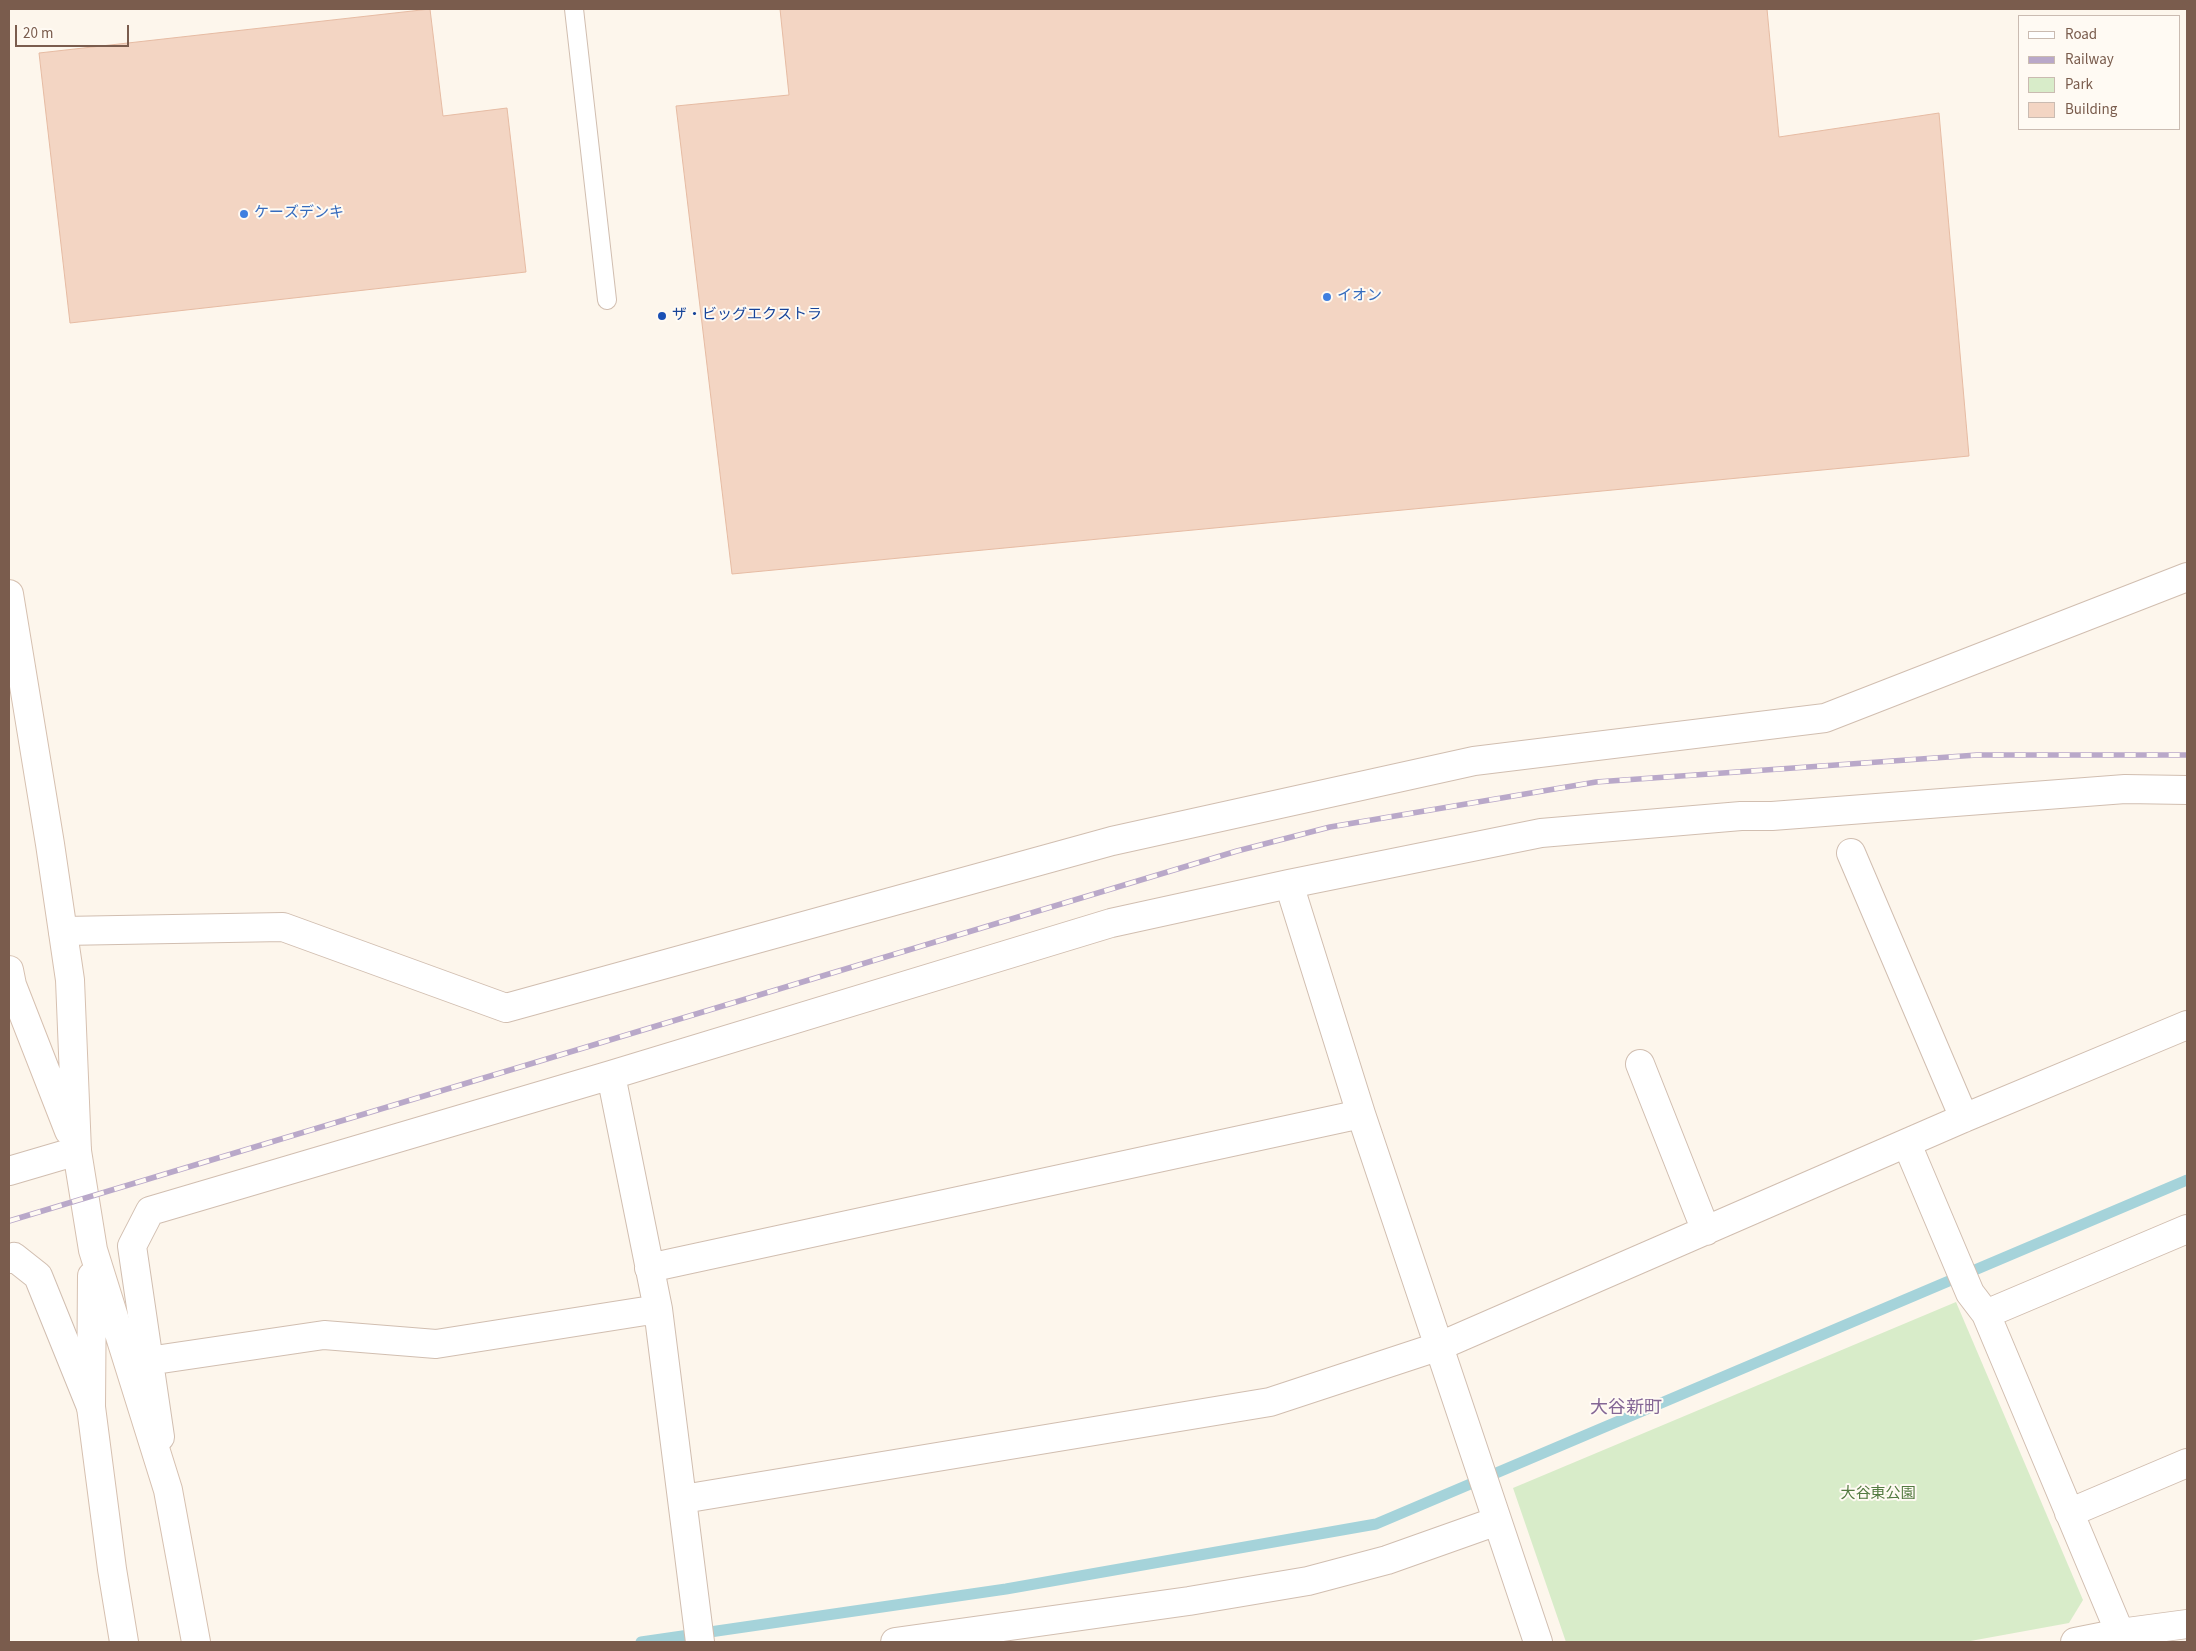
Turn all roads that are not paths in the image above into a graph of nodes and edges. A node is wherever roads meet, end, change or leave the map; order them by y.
1 (574, 9) edge
2 (607, 300) dead end
3 (2187, 577) edge
4 (9, 594) edge
5 (2187, 790) edge
6 (1851, 853) dead end
7 (1289, 884) junction
8 (63, 931) junction
9 (9, 970) edge
10 (2187, 1025) edge
11 (1640, 1064) dead end
12 (611, 1075) junction
13 (1361, 1114) junction
14 (1964, 1118) junction
15 (1907, 1144) junction
16 (77, 1151) junction
17 (9, 1171) edge
18 (2187, 1229) edge
19 (1706, 1231) junction
20 (93, 1250) junction
21 (9, 1259) edge
22 (649, 1268) junction
23 (658, 1309) junction
24 (1986, 1314) junction
25 (1440, 1346) junction
26 (148, 1361) junction
27 (91, 1407) junction
28 (2187, 1464) edge
29 (168, 1490) junction
30 (683, 1499) junction
31 (2069, 1513) junction
32 (1497, 1521) junction
33 (2187, 1624) edge
34 (2120, 1633) junction
35 (124, 1642) edge
36 (196, 1642) edge
37 (700, 1642) edge
38 (895, 1642) edge
39 (1538, 1642) edge
40 (2075, 1642) edge

1 - 2 lane
3 - 8 street
4 - 8 street
5 - 7 street
6 - 14 street
7 - 12 street
7 - 13 street
8 - 16 street
9 - 16 street
10 - 14 street
11 - 19 street
12 - 22 street
12 - 26 street
13 - 22 street
13 - 25 street
14 - 15 street
15 - 19 street
15 - 24 street
16 - 17 street
16 - 20 street
18 - 24 street
19 - 25 street
20 - 27 street
20 - 29 street
21 - 27 street
22 - 23 street
23 - 26 street
23 - 30 street
24 - 31 street
25 - 30 street
25 - 32 street
26 - 29 street
27 - 35 street
28 - 31 street
29 - 36 street
30 - 37 street
31 - 34 street
32 - 38 street
32 - 39 street
33 - 34 street
34 - 40 street

